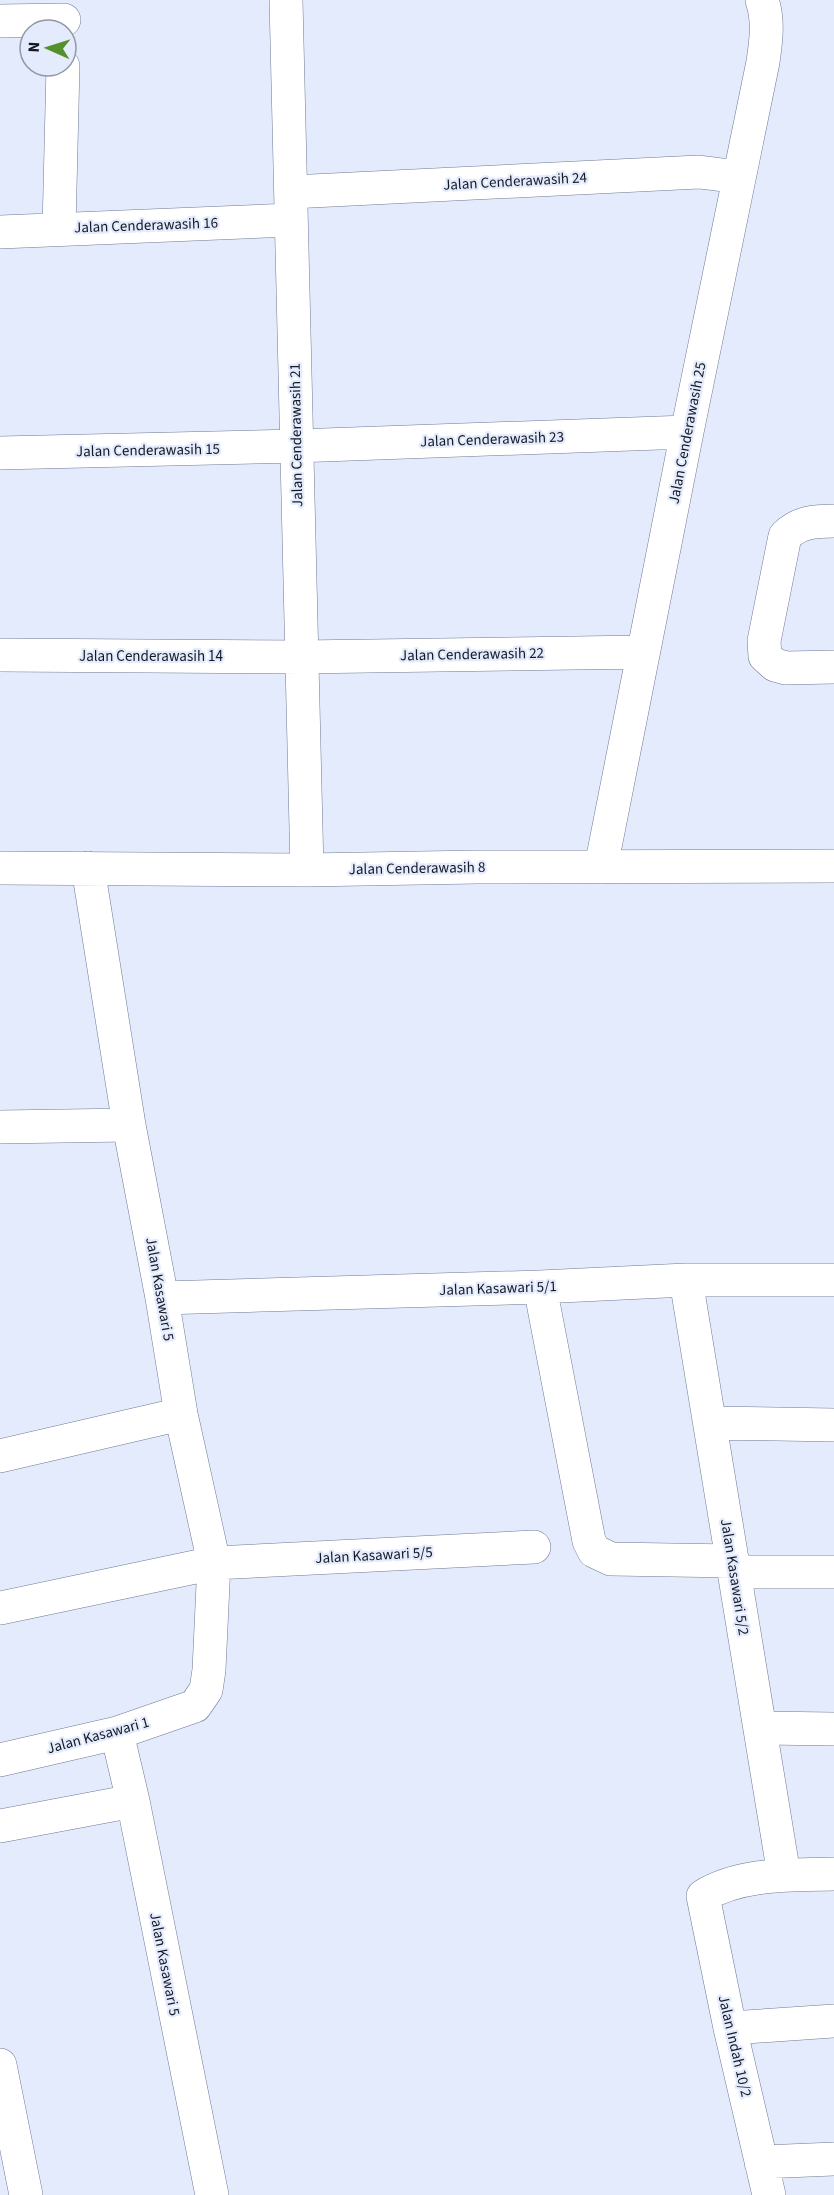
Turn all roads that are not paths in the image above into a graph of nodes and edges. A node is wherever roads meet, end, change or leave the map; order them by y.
1 (286, 0) edge
2 (762, 0) edge
3 (63, 17) edge
4 (0, 21) edge
5 (63, 78) edge
6 (739, 177) junction
7 (291, 206) junction
8 (59, 229) junction
9 (0, 232) edge
10 (687, 432) junction
11 (296, 446) junction
12 (0, 453) edge
13 (822, 521) edge
14 (643, 652) junction
15 (0, 655) edge
16 (301, 657) junction
17 (834, 666) edge
18 (834, 866) edge
19 (601, 867) junction
20 (0, 868) edge
21 (88, 868) junction
22 (307, 870) junction
23 (129, 1125) junction
24 (0, 1127) edge
25 (686, 1280) junction
26 (834, 1280) edge
27 (540, 1287) junction
28 (162, 1298) junction
29 (182, 1414) junction
30 (710, 1423) junction
31 (834, 1425) edge
32 (0, 1456) edge
33 (534, 1547) dead end
34 (214, 1563) junction
35 (734, 1567) junction
36 (834, 1572) edge
37 (0, 1608) edge
38 (195, 1706) joint
39 (760, 1728) junction
40 (834, 1729) edge
41 (117, 1733) junction
42 (0, 1760) edge
43 (133, 1801) junction
44 (0, 1826) edge
45 (834, 1874) edge
46 (784, 1875) junction
47 (834, 2021) edge
48 (730, 2028) junction
49 (0, 2065) edge
50 (834, 2159) edge
51 (762, 2162) junction
52 (26, 2195) edge
53 (212, 2195) edge
54 (769, 2195) edge

1 - 7 street, Jalan Cenderawasih 21
2 - 6 street, Jalan Cenderawasih 25
3 - 4 street
5 - 8 street
6 - 7 street, Jalan Cenderawasih 24
6 - 10 street, Jalan Cenderawasih 25
7 - 8 street, Jalan Cenderawasih 16
7 - 11 street, Jalan Cenderawasih 21
8 - 9 street, Jalan Cenderawasih 16
10 - 11 street, Jalan Cenderawasih 23
10 - 14 street, Jalan Cenderawasih 25
11 - 12 street, Jalan Cenderawasih 15
11 - 16 street, Jalan Cenderawasih 21
13 - 17 street
14 - 16 street, Jalan Cenderawasih 22
14 - 19 street, Jalan Cenderawasih 25
15 - 16 street, Jalan Cenderawasih 14
16 - 22 street, Jalan Cenderawasih 21
18 - 19 street, Jalan Cenderawasih 8
19 - 22 street, Jalan Cenderawasih 8
20 - 21 street, Jalan Cenderawasih 8
21 - 22 street, Jalan Cenderawasih 8
21 - 23 street, Jalan Kasawari 5
23 - 24 street
23 - 28 street, Jalan Kasawari 5
25 - 26 street, Jalan Kasawari 5/1
25 - 27 street, Jalan Kasawari 5/1
25 - 30 street, Jalan Kasawari 5/2
27 - 28 street, Jalan Kasawari 5/1
27 - 35 street
28 - 29 street, Jalan Kasawari 5
29 - 32 street
29 - 34 street, Jalan Kasawari 5
30 - 31 street
30 - 35 street, Jalan Kasawari 5/2
33 - 34 street, Jalan Kasawari 5/5
34 - 37 street, Jalan Kasawari 5/5
34 - 38 street, Jalan Kasawari 5
35 - 36 street
35 - 39 street, Jalan Kasawari 5/2
38 - 41 street, Jalan Kasawari 1
39 - 40 street
39 - 46 street, Jalan Kasawari 5/2
41 - 42 street, Jalan Kasawari 1
41 - 43 street, Jalan Kasawari 5
43 - 44 street
43 - 53 street, Jalan Kasawari 5
45 - 46 street
46 - 48 street, Jalan Indah 10/2
47 - 48 street
48 - 51 street, Jalan Indah 10/2
49 - 52 street
50 - 51 street
51 - 54 street, Jalan Indah 10/2

